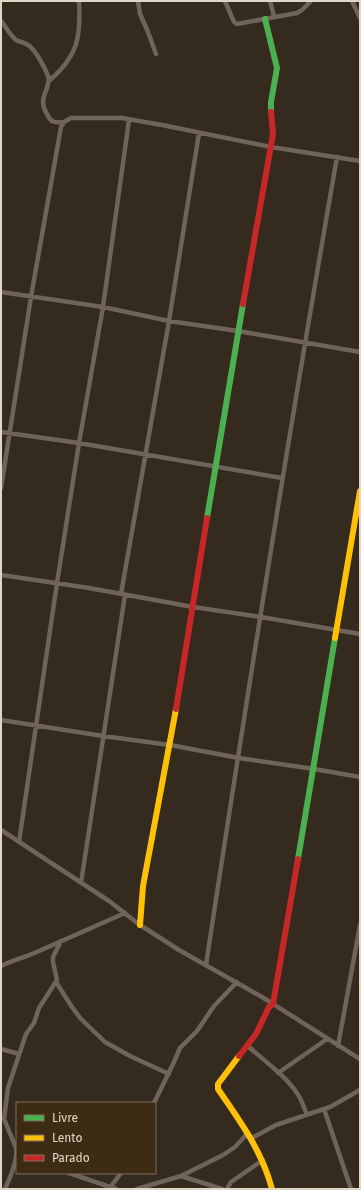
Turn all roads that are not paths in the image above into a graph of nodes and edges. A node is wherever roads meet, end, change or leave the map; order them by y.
1 (79, 1) edge
2 (138, 1) edge
3 (225, 1) edge
4 (270, 1) edge
5 (311, 1) edge
6 (352, 1) edge
7 (274, 16) junction
8 (360, 18) edge
9 (264, 19) junction
10 (1, 21) edge
11 (156, 54) dead end
12 (49, 81) junction
13 (130, 120) junction
14 (64, 122) junction
15 (199, 133) junction
16 (271, 147) junction
17 (337, 157) junction
18 (360, 161) edge
19 (1, 292) edge
20 (31, 297) junction
21 (103, 307) junction
22 (169, 321) junction
23 (238, 331) junction
24 (304, 342) junction
25 (360, 352) edge
26 (1, 432) edge
27 (10, 433) junction
28 (79, 443) junction
29 (144, 455) junction
30 (216, 467) junction
31 (282, 478) junction
32 (1, 488) edge
33 (360, 492) edge
34 (1, 575) edge
35 (57, 583) junction
36 (123, 595) junction
37 (193, 608) junction
38 (261, 617) junction
39 (337, 631) junction
40 (360, 634) edge
41 (1, 720) edge
42 (36, 725) junction
43 (103, 736) junction
44 (170, 745) junction
45 (239, 758) junction
46 (314, 769) junction
47 (360, 777) edge
48 (1, 830) edge
49 (19, 842) junction
50 (81, 883) junction
51 (125, 913) junction
52 (140, 925) junction
53 (360, 925) edge
54 (61, 941) junction
55 (206, 965) junction
56 (1, 966) edge
57 (56, 982) junction
58 (237, 982) junction
59 (273, 1004) junction
60 (327, 1039) junction
61 (248, 1046) junction
62 (338, 1046) junction
63 (1, 1049) edge
64 (19, 1054) junction
65 (360, 1059) edge
66 (278, 1073) junction
67 (169, 1074) junction
68 (360, 1090) edge
69 (155, 1102) edge
70 (324, 1109) junction
71 (3, 1113) edge
72 (307, 1115) junction
73 (250, 1136) junction
74 (263, 1160) junction
75 (15, 1168) edge
76 (72, 1174) edge
77 (120, 1174) edge
78 (181, 1176) junction
79 (109, 1188) edge
80 (5, 1189) edge
81 (116, 1189) edge
82 (137, 1189) edge
83 (222, 1189) edge
84 (227, 1189) edge
85 (272, 1189) edge
86 (352, 1189) edge

1 - 12 street
2 - 11 street
3 - 9 street
4 - 7 street
5 - 7 street
6 - 8 street
7 - 9 street
9 - 16 street
10 - 12 street
12 - 14 street
13 - 14 street
13 - 15 street
13 - 21 street
14 - 20 street
15 - 16 street
15 - 22 street
16 - 17 street
16 - 23 street
17 - 18 street
17 - 24 street
19 - 20 street
20 - 21 street
20 - 27 street
21 - 22 street
21 - 28 street
22 - 23 street
22 - 29 street
23 - 24 street
23 - 30 street
24 - 25 street
24 - 31 street
26 - 27 street
27 - 28 street
27 - 32 street
28 - 29 street
28 - 35 street
29 - 30 street
29 - 36 street
30 - 31 street
30 - 37 street
31 - 38 street
33 - 39 street
34 - 35 street
35 - 36 street
35 - 42 street
36 - 37 street
36 - 43 street
37 - 38 street
37 - 44 street
38 - 39 street
38 - 45 street
39 - 40 street
39 - 46 street
41 - 42 street
42 - 43 street
42 - 49 street
43 - 44 street
43 - 50 street
44 - 45 street
44 - 52 street
45 - 46 street
45 - 55 street
46 - 47 street
46 - 59 street
48 - 49 street
49 - 50 street
50 - 51 street
51 - 52 street
51 - 54 street
52 - 55 street
53 - 62 street
54 - 56 street
54 - 57 street
55 - 58 street
57 - 64 street
57 - 67 street
58 - 59 street
58 - 67 street
59 - 60 street
59 - 61 street
60 - 62 street
60 - 66 street
61 - 66 street
61 - 73 street
62 - 65 street
63 - 64 street
64 - 71 street
66 - 72 street
67 - 69 street
68 - 70 street
70 - 72 street
70 - 86 street
71 - 75 street
72 - 73 street
73 - 74 street
73 - 78 street
74 - 84 street
74 - 85 street
75 - 80 street
76 - 79 street
77 - 79 street
78 - 82 street
78 - 83 street
79 - 81 street

